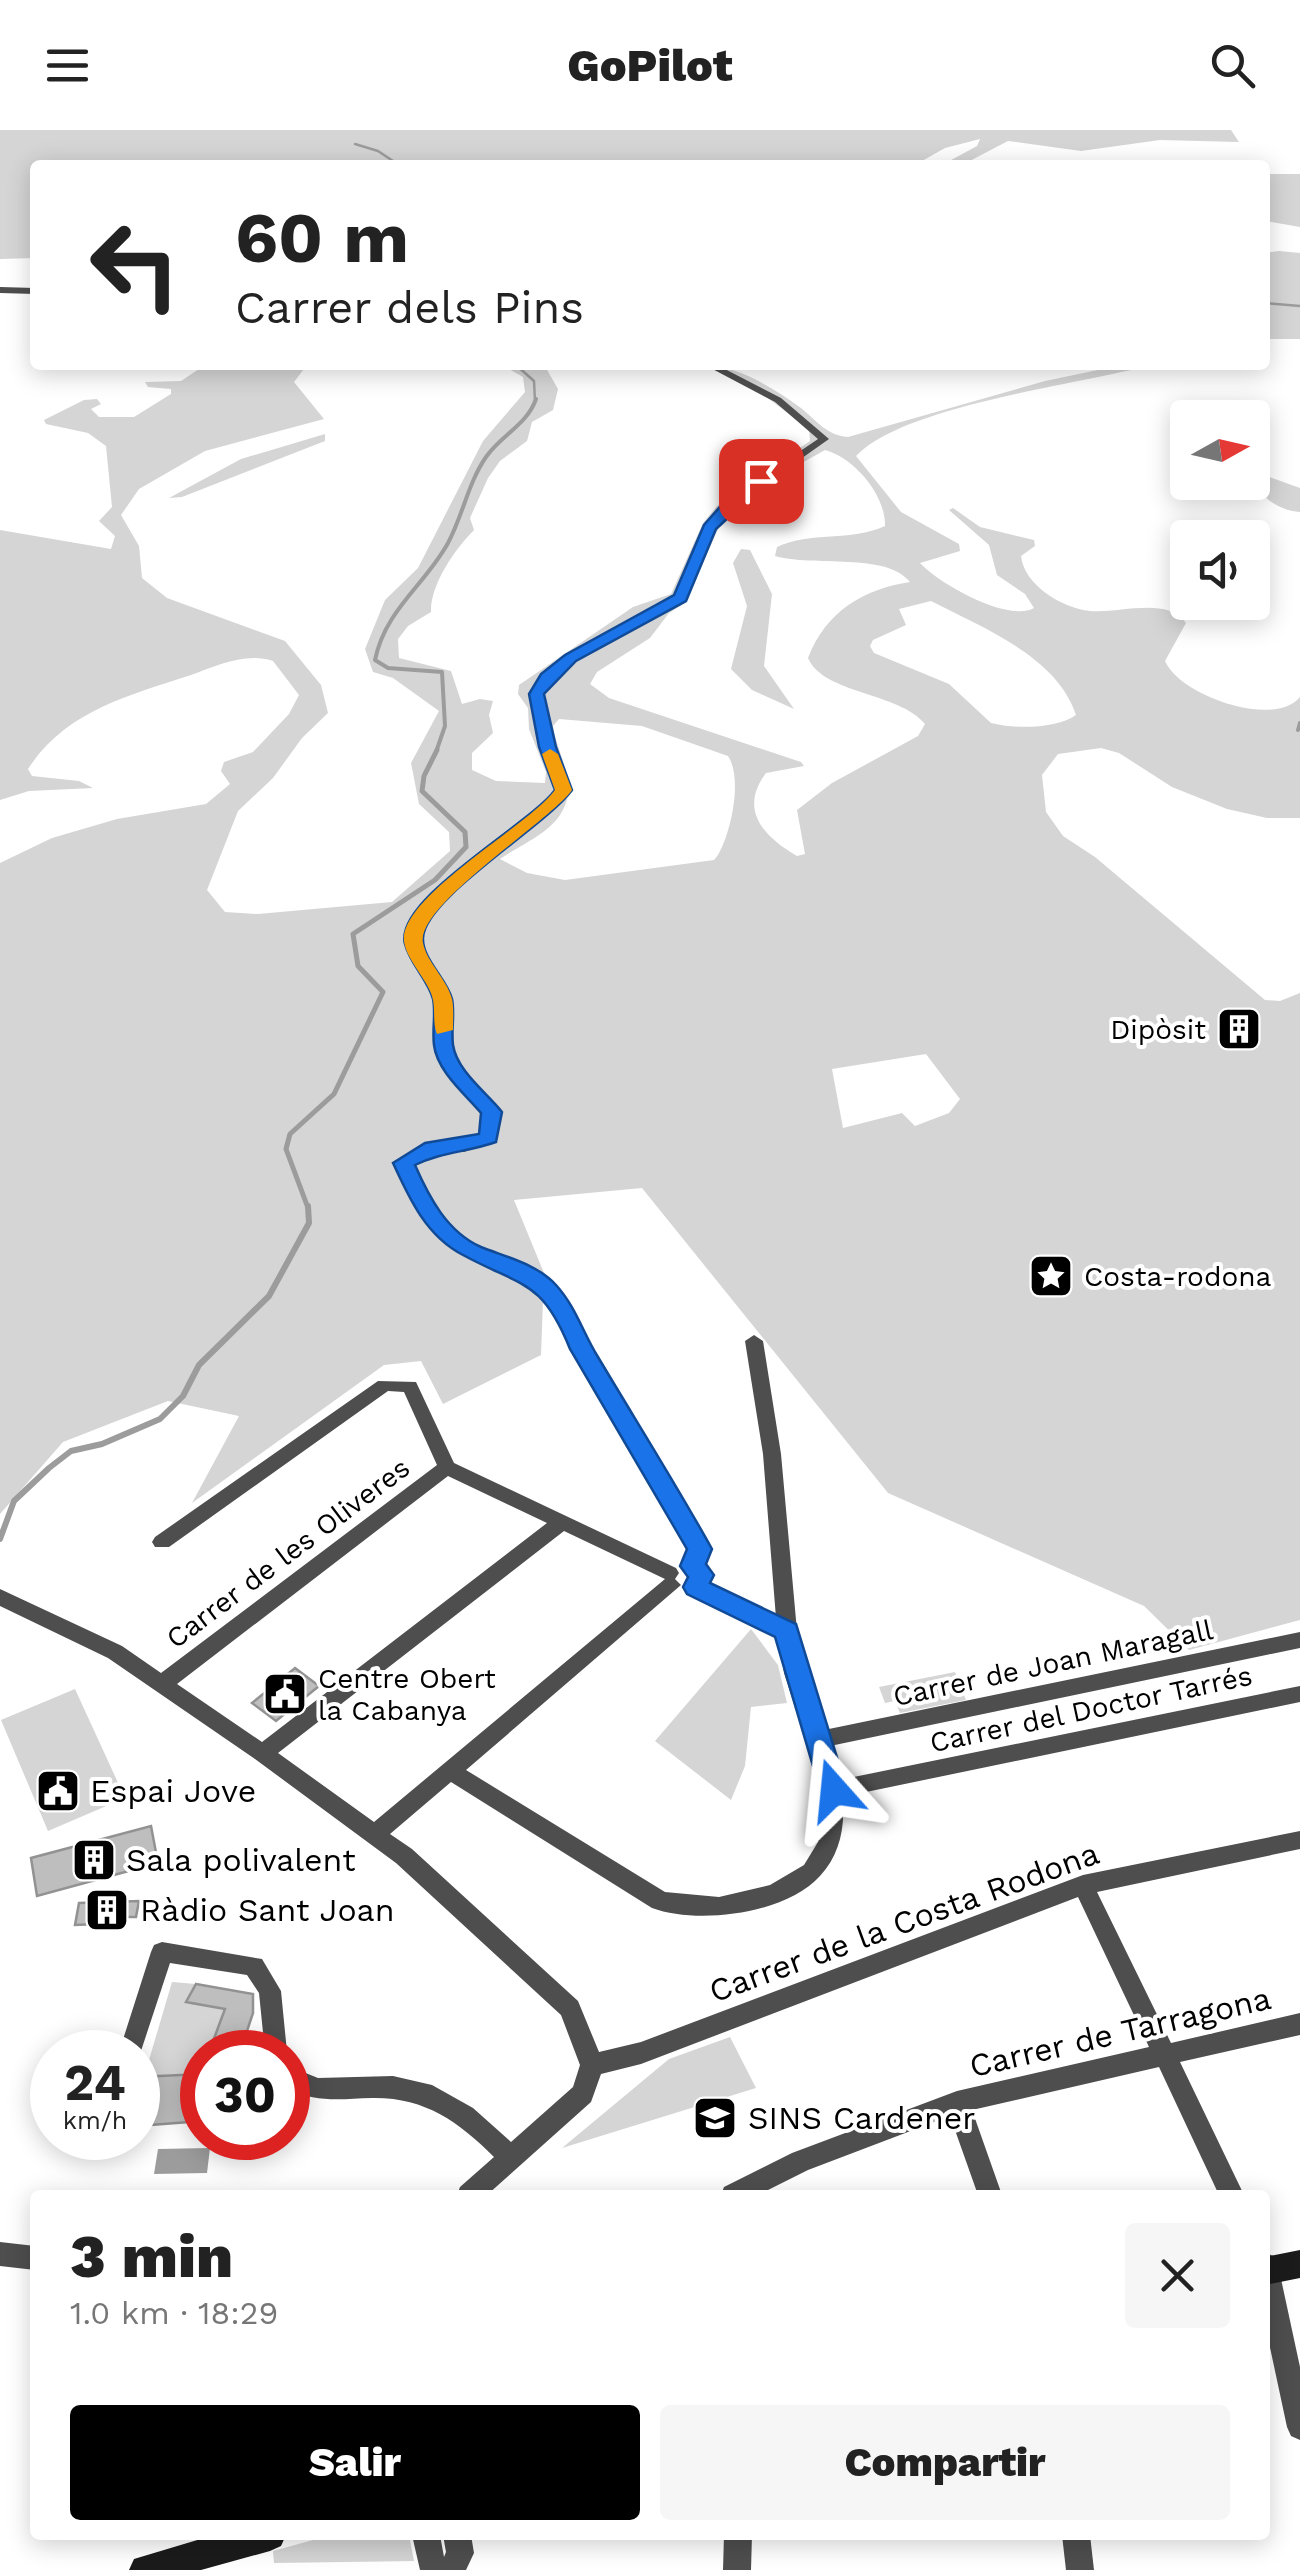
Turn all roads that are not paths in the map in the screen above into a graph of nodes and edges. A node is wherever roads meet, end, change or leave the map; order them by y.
1 (0, 290) edge
2 (30, 291) edge
3 (720, 370) edge
4 (754, 1341) dead end
5 (448, 1466) junction
6 (562, 1522) junction
7 (162, 1542) dead end
8 (692, 1566) junction
9 (670, 1579) junction
10 (696, 1587) junction
11 (0, 1597) edge
12 (787, 1632) junction
13 (1300, 1640) edge
14 (162, 1684) junction
15 (1300, 1694) edge
16 (817, 1740) junction
17 (262, 1752) junction
18 (450, 1770) junction
19 (834, 1790) junction
20 (375, 1834) junction
21 (1300, 1840) edge
22 (1083, 1885) junction
23 (1300, 2024) edge
24 (137, 2030) edge
25 (274, 2030) edge
26 (1164, 2054) junction
27 (592, 2065) junction
28 (310, 2089) edge
29 (957, 2102) junction
30 (511, 2158) junction
31 (475, 2190) edge
32 (742, 2190) edge
33 (988, 2190) edge
34 (1230, 2190) edge
35 (0, 2254) edge
36 (30, 2257) edge
37 (1300, 2264) edge
38 (1270, 2268) edge
39 (1270, 2288) edge
40 (1300, 2427) edge
41 (254, 2540) edge
42 (427, 2540) edge
43 (458, 2540) edge
44 (738, 2540) edge
45 (1077, 2540) edge
46 (160, 2569) edge
47 (437, 2570) edge
48 (452, 2570) edge
49 (737, 2570) edge
50 (1080, 2570) edge

1 - 2 street
3 - 8 street
4 - 12 street
5 - 6 street
5 - 7 street
5 - 14 street, Carrer de les Oliveres
6 - 9 street
6 - 17 street
8 - 9 street
8 - 10 street
9 - 10 street
9 - 18 street
10 - 12 street
11 - 14 street
12 - 16 street
13 - 16 street, Carrer de Joan Maragall
14 - 17 street
15 - 19 street, Carrer del Doctor Tarrés
16 - 19 street
17 - 20 street
18 - 19 street
18 - 20 street
20 - 27 street
21 - 22 street, Carrer de la Costa Rodona
22 - 26 street
22 - 27 street, Carrer de la Costa Rodona
23 - 26 street, Carrer de Tarragona
24 - 25 street
26 - 29 street, Carrer de Tarragona
26 - 34 street
27 - 30 street
28 - 30 street
29 - 32 street, Carrer de Tarragona
29 - 33 street
30 - 31 street
35 - 36 street
37 - 38 street
39 - 40 street
41 - 46 street
42 - 47 street
43 - 48 street
44 - 49 street
45 - 50 street

